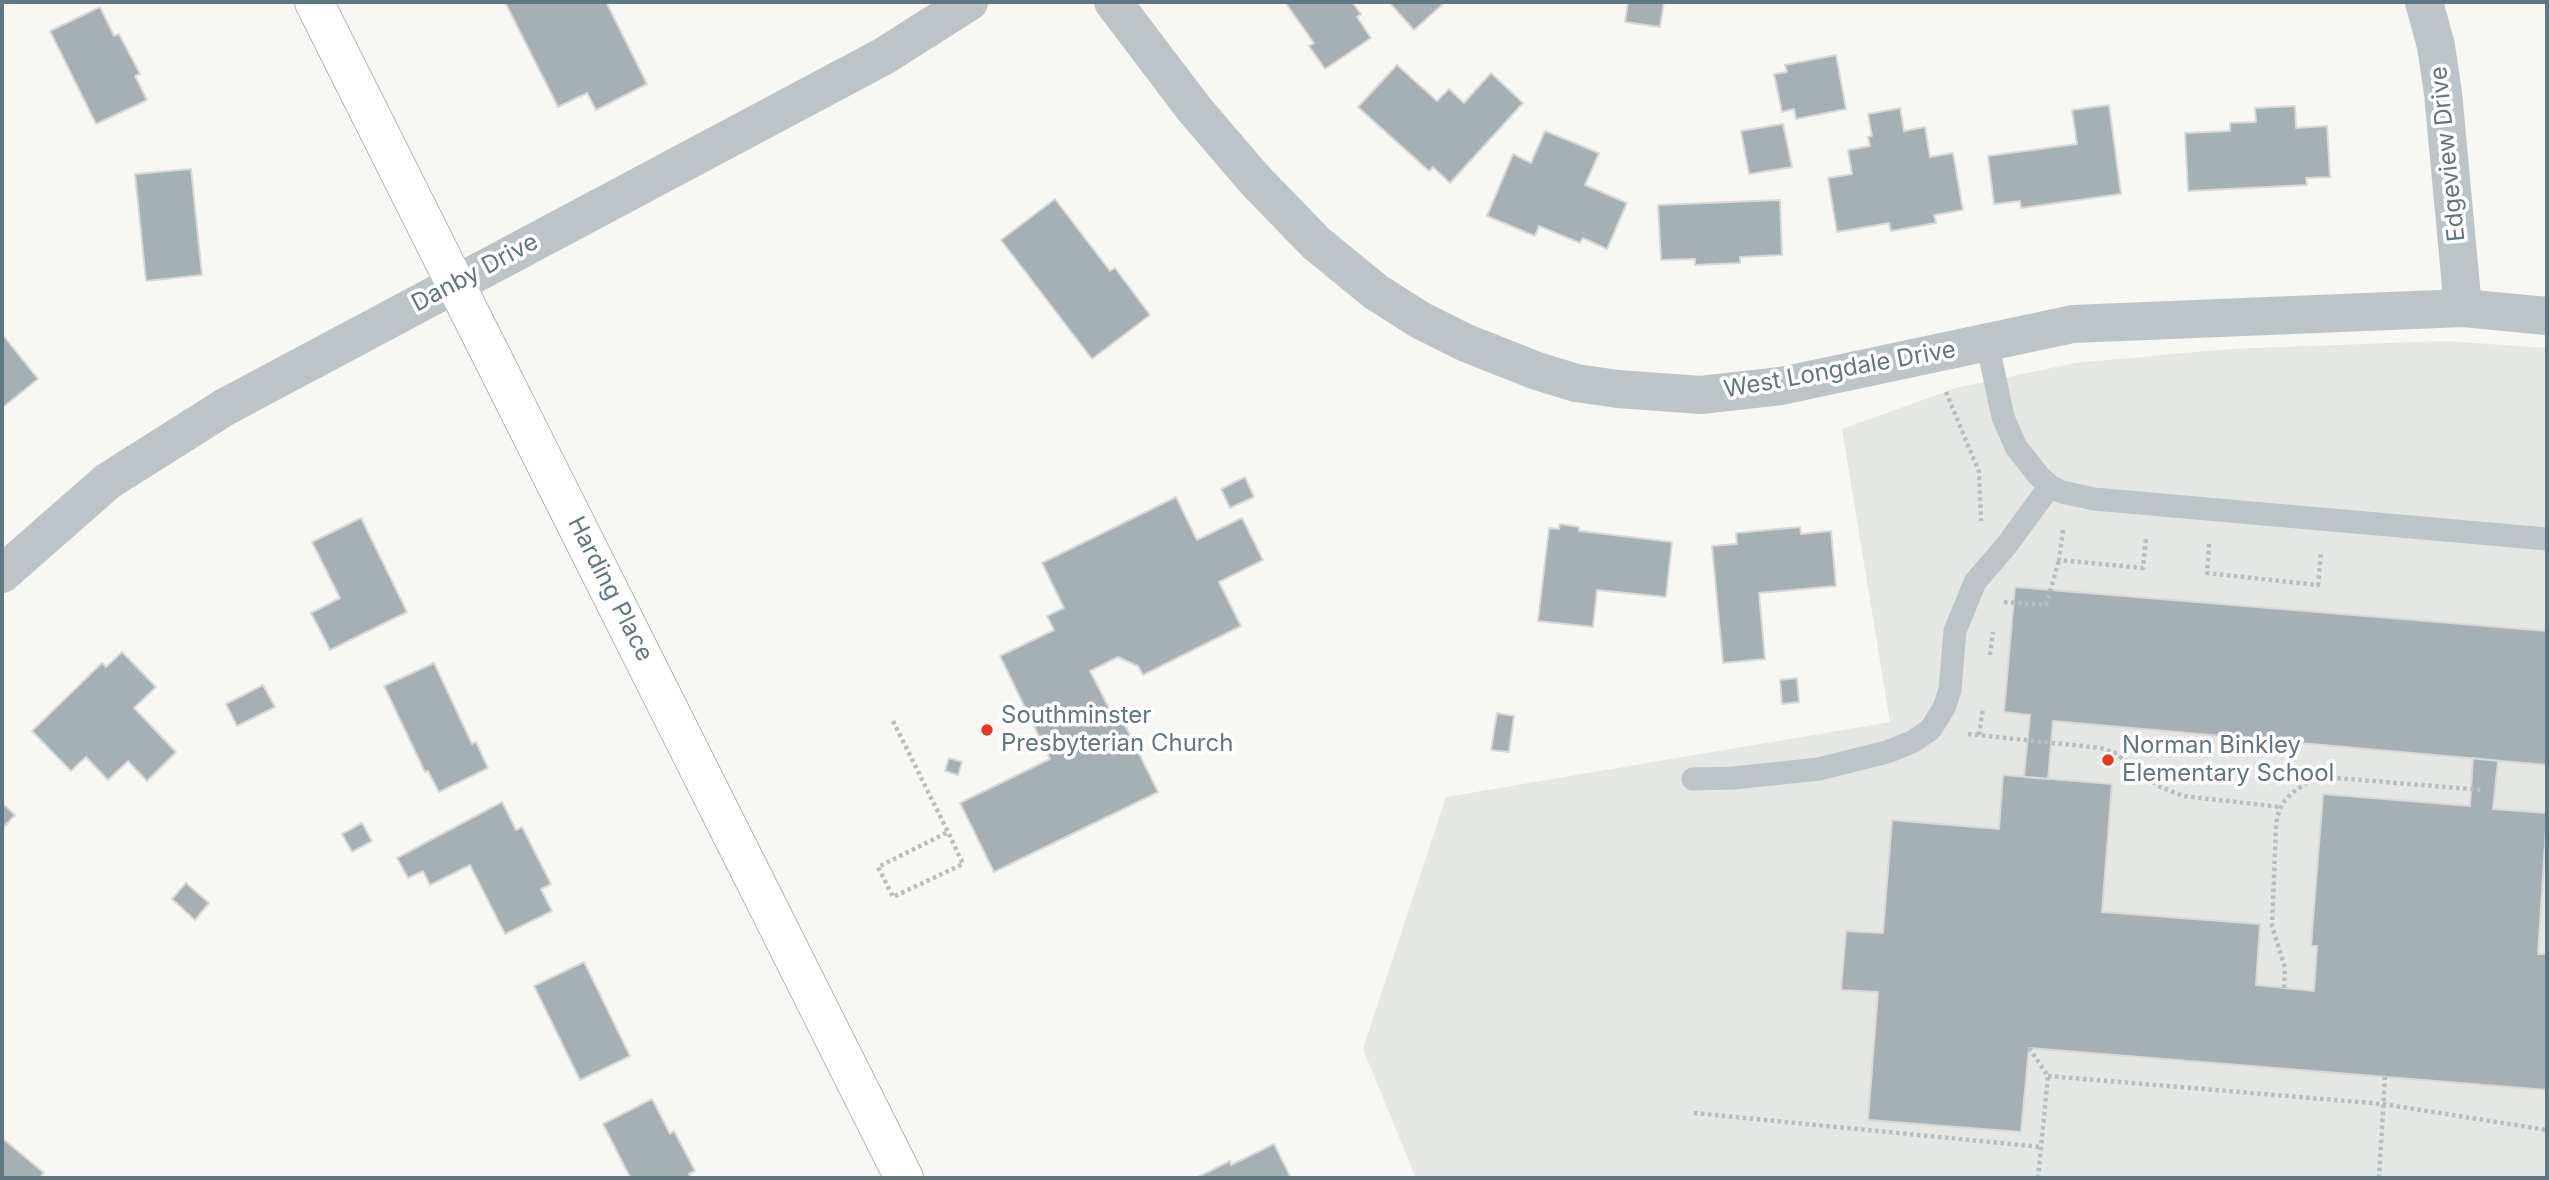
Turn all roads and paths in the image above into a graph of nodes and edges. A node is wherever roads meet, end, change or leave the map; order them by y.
1 (314, 2) edge
2 (969, 2) edge
3 (1113, 2) edge
4 (2424, 2) edge
5 (455, 282) junction
6 (2463, 308) junction
7 (2547, 316) edge
8 (1987, 342) junction
9 (1945, 388) dead end
10 (2050, 486) junction
11 (1981, 524) dead end
12 (2063, 530) dead end
13 (2147, 532) dead end
14 (2210, 538) dead end
15 (2547, 539) edge
16 (2322, 547) dead end
17 (2059, 560) junction
18 (2, 574) edge
19 (1998, 602) dead end
20 (1994, 629) dead end
21 (1988, 668) dead end
22 (1984, 695) dead end
23 (893, 721) dead end
24 (1930, 730) junction
25 (1979, 735) junction
26 (1693, 779) dead end
27 (2482, 790) dead end
28 (2281, 807) junction
29 (948, 832) junction
30 (2284, 988) dead end
31 (2029, 1048) dead end
32 (2048, 1076) junction
33 (2385, 1077) dead end
34 (2384, 1104) junction
35 (1694, 1113) dead end
36 (2547, 1129) edge
37 (2041, 1147) junction
38 (904, 1178) edge
39 (2038, 1178) edge
40 (2379, 1178) edge

1 - 5 main road, Harding Place
2 - 5 street, Danby Drive
3 - 8 street, West Longdale Drive
4 - 6 street, Edgeview Drive
5 - 18 street, Danby Drive
5 - 38 main road, Harding Place
6 - 7 street, West Longdale Drive
6 - 8 street, West Longdale Drive
8 - 10 lane
9 - 11 path
10 - 15 lane
10 - 24 lane
12 - 17 path
13 - 17 path
14 - 16 path
17 - 19 path
20 - 21 path
22 - 25 path
23 - 29 path
24 - 25 path
24 - 26 lane
25 - 28 path
27 - 28 path
28 - 30 path
29 - 29 path
31 - 32 path
32 - 34 path
32 - 37 path
33 - 34 path
34 - 36 path
34 - 40 path
35 - 37 path
37 - 39 path

